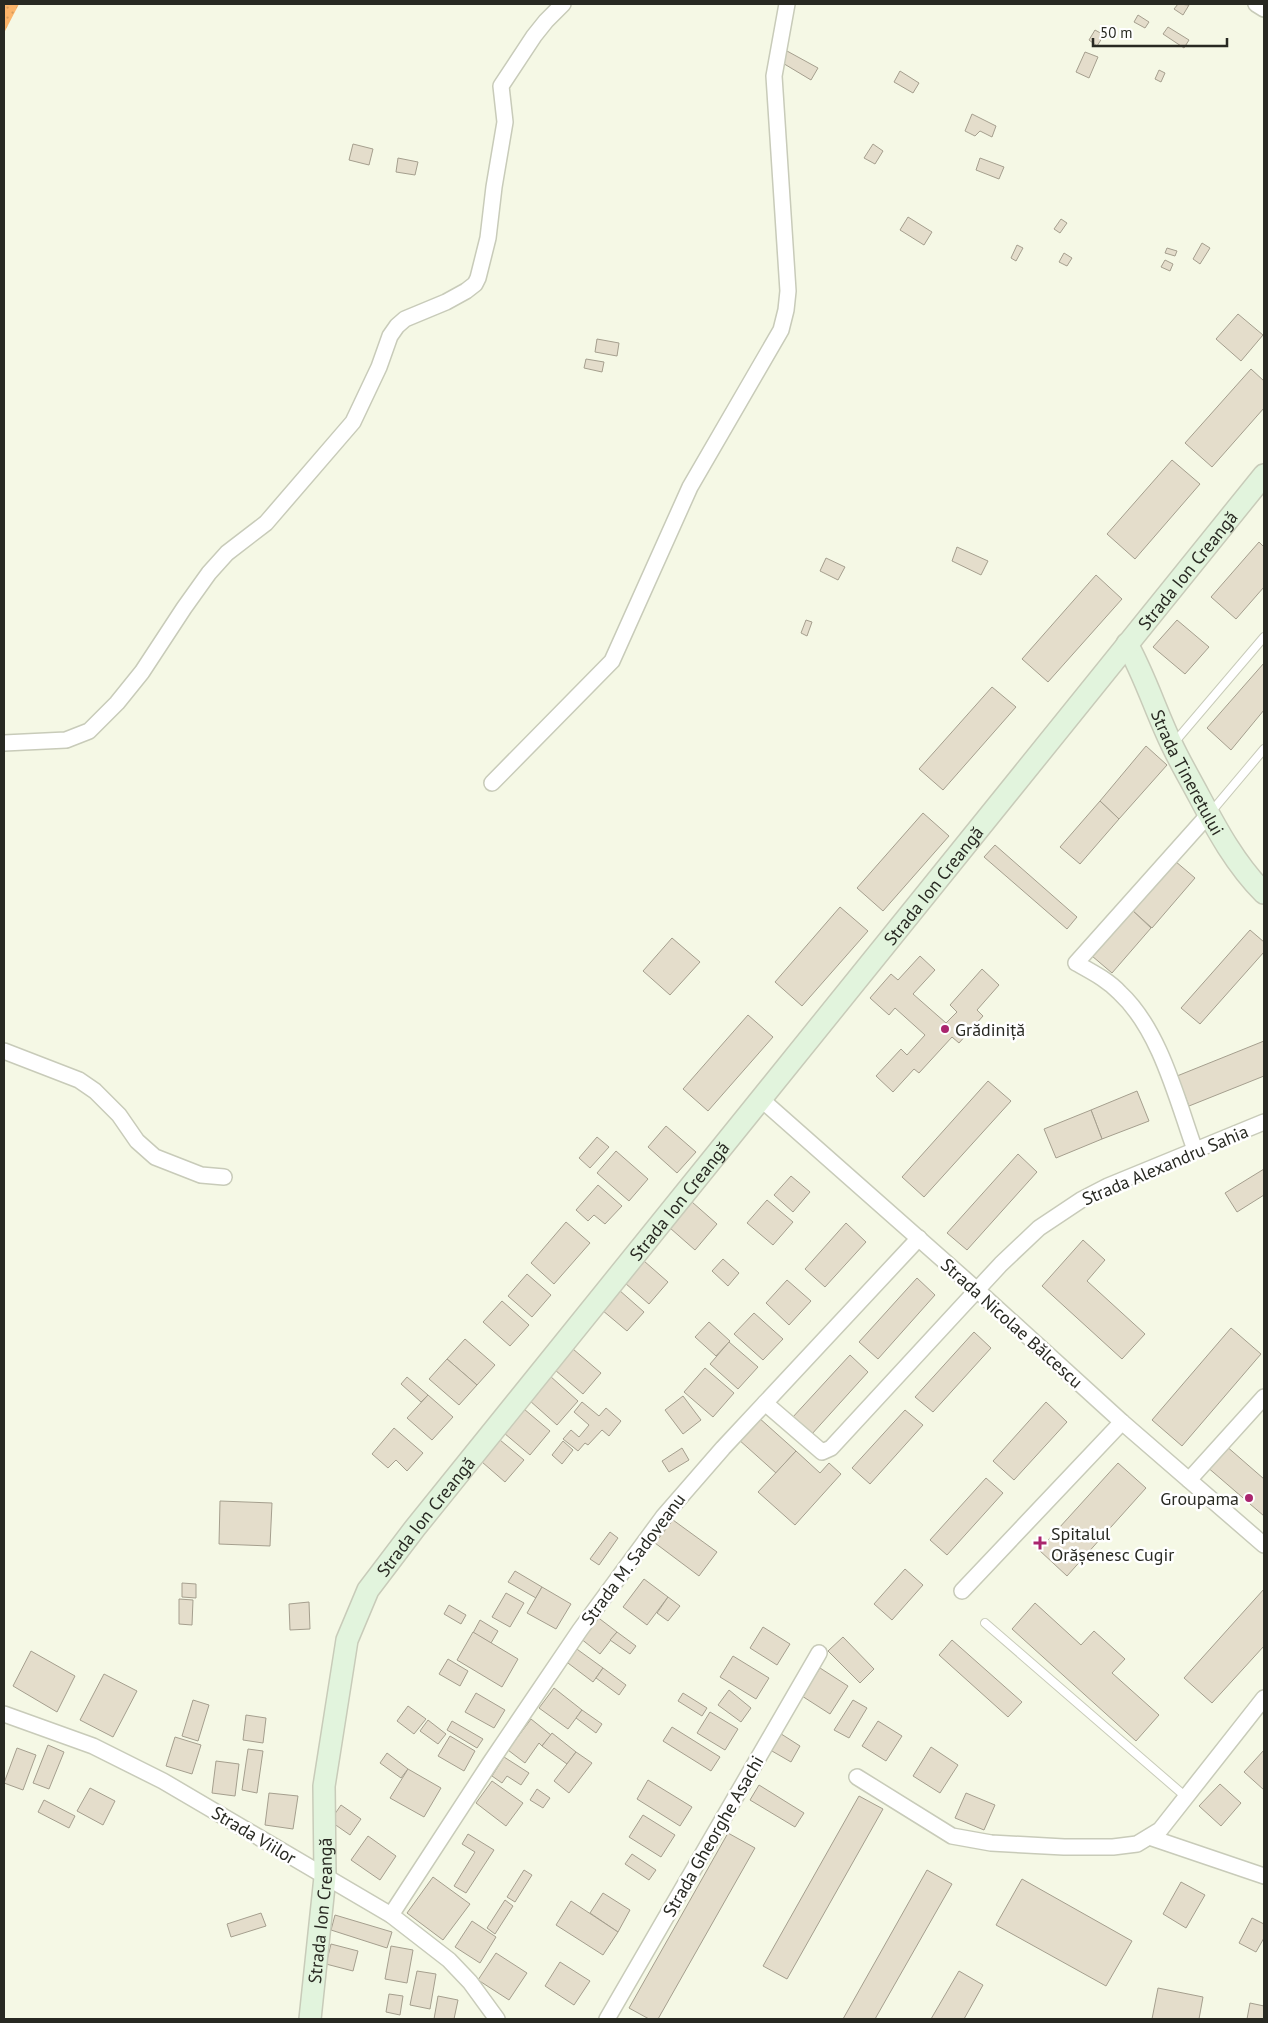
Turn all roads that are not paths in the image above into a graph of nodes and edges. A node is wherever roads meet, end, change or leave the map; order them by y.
1 (563, 4) edge
2 (787, 4) edge
3 (1256, 4) edge
4 (1264, 10) edge
5 (1264, 475) edge
6 (1264, 636) edge
7 (1127, 644) junction
8 (4, 743) edge
9 (1172, 745) junction
10 (1264, 749) edge
11 (492, 783) dead end
12 (1209, 814) junction
13 (1264, 893) edge
14 (4, 1051) edge
15 (761, 1100) junction
16 (1264, 1122) edge
17 (1195, 1150) junction
18 (224, 1177) dead end
19 (919, 1238) junction
20 (977, 1290) junction
21 (1264, 1396) edge
22 (765, 1403) junction
23 (1122, 1422) junction
24 (1189, 1480) junction
25 (1264, 1545) edge
26 (962, 1591) dead end
27 (985, 1623) dead end
28 (819, 1652) dead end
29 (1264, 1698) edge
30 (4, 1714) edge
31 (857, 1777) dead end
32 (1186, 1798) junction
33 (1154, 1834) junction
34 (1264, 1876) edge
35 (325, 1877) junction
36 (391, 1915) junction
37 (310, 2019) edge
38 (497, 2019) edge
39 (607, 2019) edge

1 - 8 street
2 - 11 street
3 - 4 street
5 - 7 street, Strada Ion Creangă
6 - 9 lane
7 - 9 street, Strada Tineretului
7 - 15 street, Strada Ion Creangă
9 - 12 street, Strada Tineretului
10 - 12 lane
12 - 13 street, Strada Tineretului
12 - 17 street
14 - 18 street
15 - 19 street, Strada Nicolae Bălcescu
15 - 35 street, Strada Ion Creangă
16 - 17 street, Strada Alexandru Sahia
17 - 20 street, Strada Alexandru Sahia
19 - 20 street, Strada Nicolae Bălcescu
19 - 22 street, Strada M. Sadoveanu
20 - 22 street, Strada Alexandru Sahia
20 - 23 street, Strada Nicolae Bălcescu
21 - 24 street
22 - 36 street, Strada M. Sadoveanu
23 - 24 street, Strada Nicolae Bălcescu
23 - 26 street
24 - 25 street, Strada Nicolae Bălcescu
27 - 32 lane
28 - 39 street, Strada Gheorghe Asachi
29 - 32 street
30 - 35 street, Strada Viilor
31 - 33 street
32 - 33 street
33 - 34 street
35 - 36 street, Strada Viilor
35 - 37 street, Strada Ion Creangă
36 - 38 street, Strada Viilor

